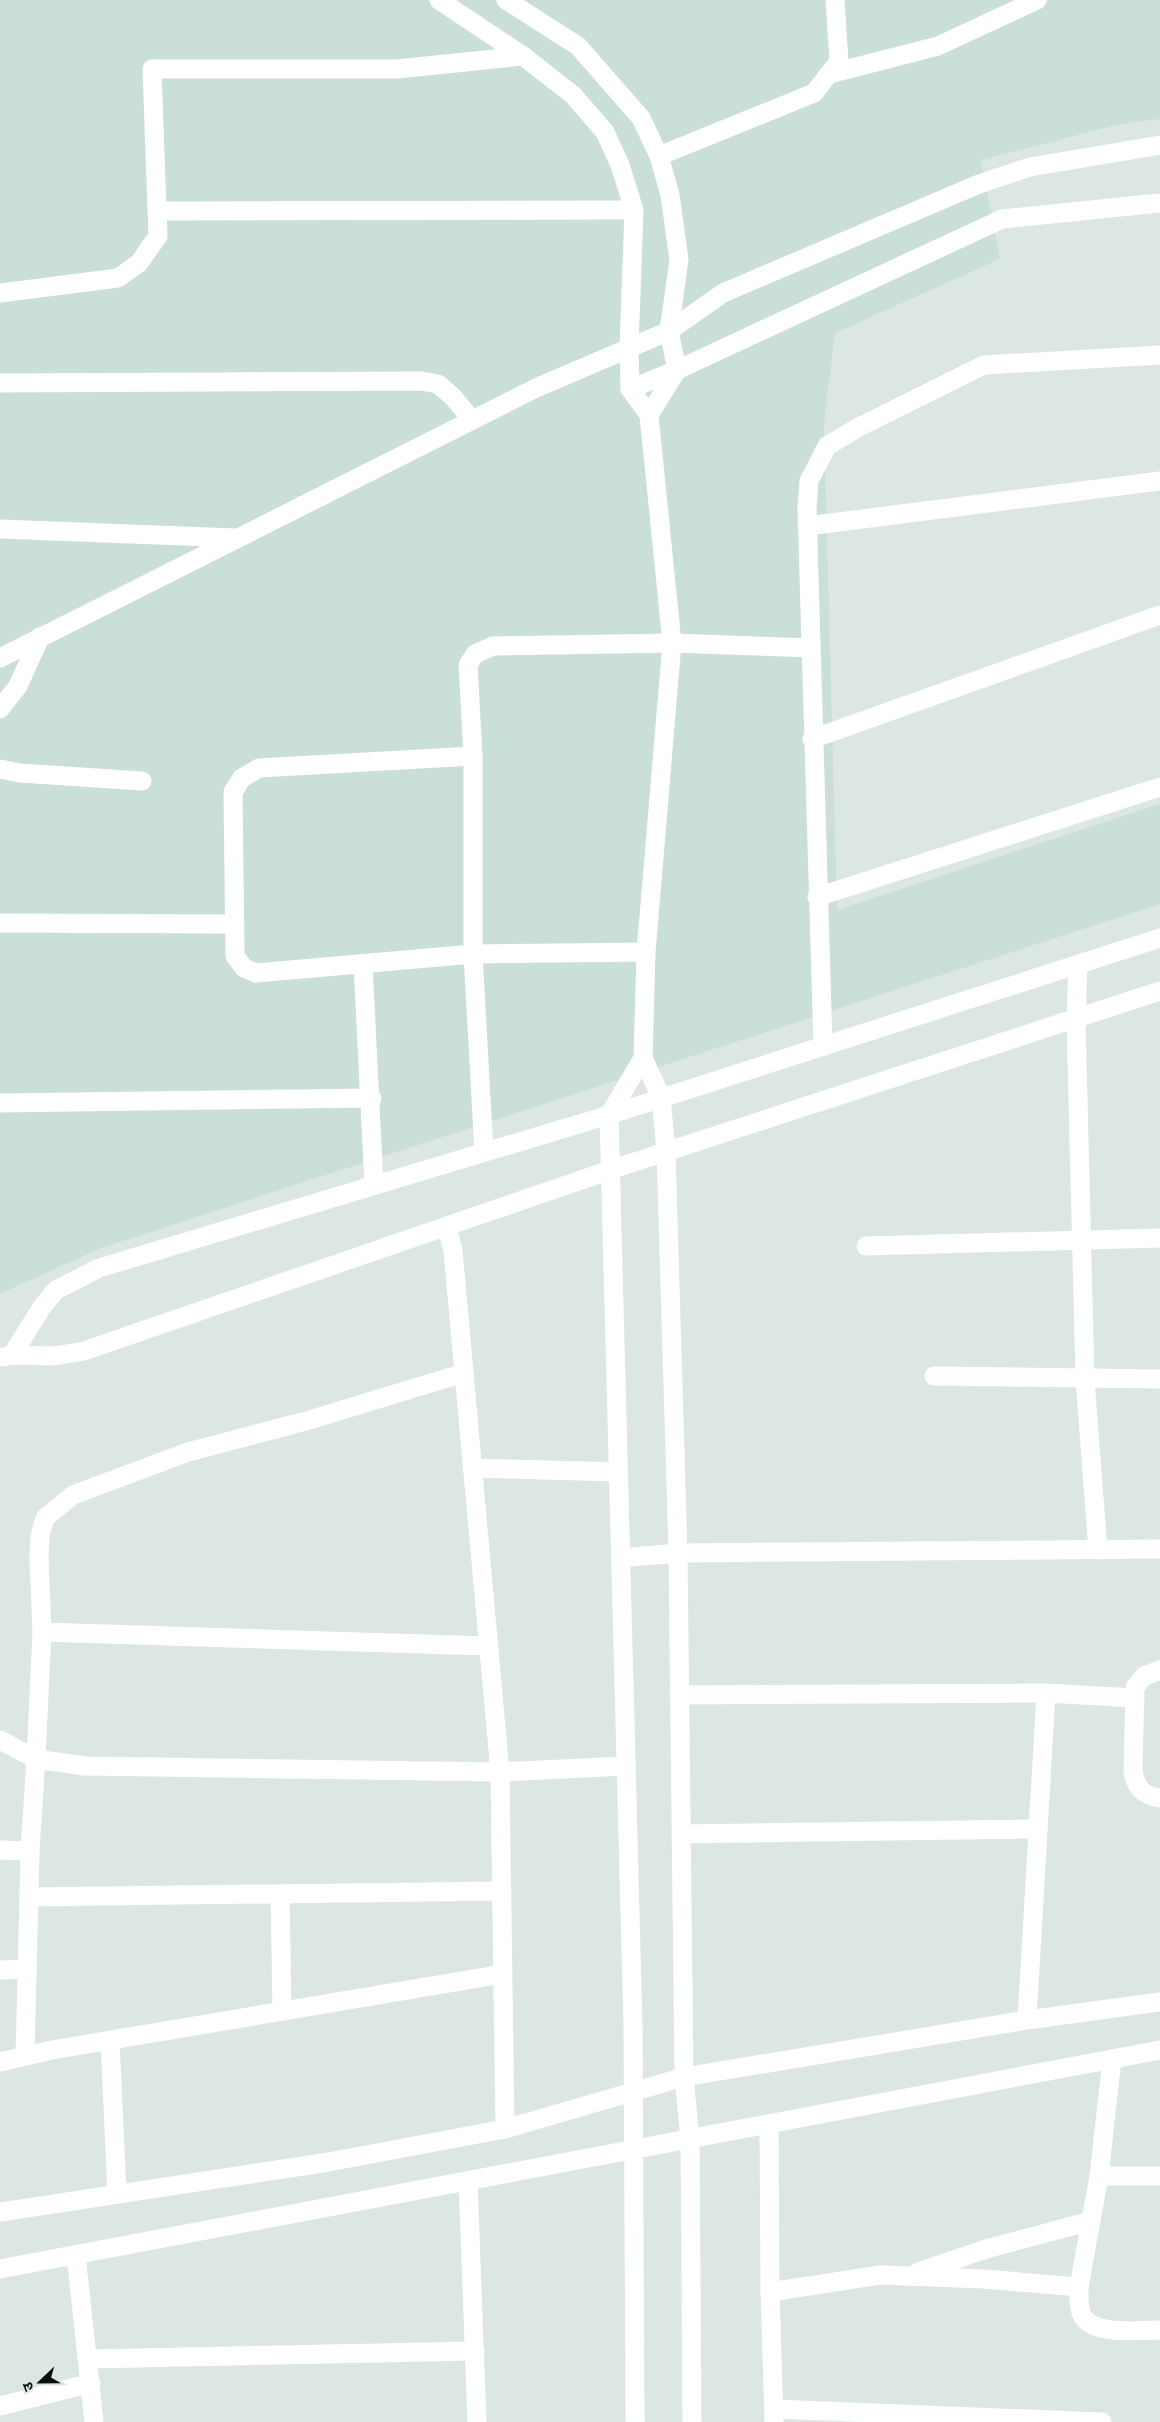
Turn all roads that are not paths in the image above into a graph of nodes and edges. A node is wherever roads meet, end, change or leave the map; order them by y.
1 (438, 0) edge
2 (506, 0) edge
3 (835, 0) edge
4 (1037, 0) edge
5 (523, 56) junction
6 (829, 74) junction
7 (1160, 145) edge
8 (659, 156) junction
9 (1160, 203) edge
10 (634, 210) junction
11 (157, 211) junction
12 (0, 293) edge
13 (669, 331) junction
14 (629, 348) junction
15 (1160, 355) edge
16 (677, 370) junction
17 (0, 383) edge
18 (630, 389) junction
19 (649, 415) junction
20 (472, 420) junction
21 (1160, 481) edge
22 (807, 526) junction
23 (0, 529) edge
24 (237, 538) junction
25 (1160, 615) edge
26 (40, 637) junction
27 (672, 643) junction
28 (810, 648) junction
29 (0, 658) edge
30 (0, 709) edge
31 (812, 739) junction
32 (473, 756) junction
33 (0, 769) edge
34 (142, 781) dead end
35 (1160, 787) edge
36 (817, 897) junction
37 (0, 923) edge
38 (235, 924) junction
39 (1160, 938) edge
40 (646, 952) junction
41 (473, 954) junction
42 (363, 964) junction
43 (1078, 965) junction
44 (1160, 991) edge
45 (1076, 1020) junction
46 (823, 1046) junction
47 (643, 1058) junction
48 (661, 1097) junction
49 (372, 1098) junction
50 (0, 1103) edge
51 (609, 1115) junction
52 (666, 1151) junction
53 (484, 1152) junction
54 (610, 1170) junction
55 (374, 1185) junction
56 (447, 1227) junction
57 (1082, 1238) junction
58 (1160, 1238) edge
59 (866, 1246) dead end
60 (6, 1356) edge
61 (464, 1373) junction
62 (934, 1376) dead end
63 (1085, 1378) junction
64 (1160, 1379) edge
65 (472, 1468) junction
66 (618, 1472) junction
67 (1160, 1549) edge
68 (1098, 1550) junction
69 (678, 1553) junction
70 (620, 1558) junction
71 (42, 1632) junction
72 (488, 1646) junction
73 (1160, 1670) edge
74 (1046, 1693) junction
75 (679, 1695) junction
76 (1134, 1698) junction
77 (0, 1740) edge
78 (36, 1758) junction
79 (626, 1766) junction
80 (500, 1772) junction
81 (1160, 1798) edge
82 (1038, 1829) junction
83 (681, 1834) junction
84 (0, 1850) edge
85 (30, 1851) junction
86 (502, 1891) junction
87 (280, 1894) junction
88 (29, 1897) junction
89 (27, 1969) junction
90 (0, 1970) edge
91 (503, 1974) junction
92 (1160, 2002) edge
93 (282, 2011) junction
94 (1027, 2020) junction
95 (110, 2040) junction
96 (1160, 2050) edge
97 (25, 2056) junction
98 (1112, 2059) junction
99 (0, 2062) edge
100 (684, 2077) junction
101 (633, 2090) junction
102 (769, 2124) junction
103 (505, 2129) junction
104 (690, 2139) junction
105 (633, 2150) junction
106 (1099, 2176) junction
107 (1160, 2176) edge
108 (468, 2181) junction
109 (116, 2194) junction
110 (0, 2212) edge
111 (1091, 2221) junction
112 (76, 2254) junction
113 (0, 2268) edge
114 (907, 2276) junction
115 (1079, 2288) junction
116 (770, 2292) junction
117 (1160, 2330) edge
118 (475, 2351) junction
119 (89, 2359) junction
120 (90, 2383) junction
121 (0, 2406) edge
122 (774, 2415) edge
123 (94, 2422) edge
124 (476, 2422) edge
125 (636, 2422) edge
126 (692, 2422) edge
127 (1102, 2422) edge

1 - 5 street
2 - 8 street
3 - 6 street
4 - 6 street
5 - 10 street
5 - 11 street
6 - 8 street
7 - 13 street
8 - 13 street
9 - 16 street
10 - 11 street
10 - 14 street
11 - 12 street
13 - 14 street
13 - 16 street
14 - 18 street
14 - 20 street
15 - 22 street
16 - 18 street
16 - 19 street
17 - 20 street
18 - 19 street
19 - 27 street
20 - 24 street
21 - 22 street
22 - 28 street
23 - 24 street
24 - 26 street
25 - 31 street
26 - 29 street
26 - 30 street
27 - 28 street
27 - 32 street
27 - 40 street
28 - 31 street
31 - 36 street
32 - 38 street
32 - 41 street
33 - 34 street
35 - 36 street
36 - 46 street
37 - 38 street
38 - 42 street
39 - 43 street
40 - 41 street
40 - 47 street
41 - 42 street
41 - 53 street
42 - 49 street
43 - 45 street
43 - 46 street
44 - 45 street
45 - 52 street
45 - 57 street
46 - 48 street
47 - 48 street
47 - 51 street
48 - 51 street
48 - 52 street
49 - 50 street
49 - 55 street
51 - 53 street
51 - 54 street
52 - 54 street
52 - 69 street
53 - 55 street
54 - 56 street
54 - 66 street
55 - 60 street
56 - 60 street
56 - 61 street
57 - 58 street
57 - 59 street
57 - 63 street
61 - 65 street
61 - 71 street
62 - 63 street
63 - 64 street
63 - 68 street
65 - 66 street
65 - 72 street
66 - 70 street
67 - 68 street
68 - 69 street
69 - 70 street
69 - 75 street
70 - 79 street
71 - 72 street
71 - 78 street
72 - 80 street
73 - 76 street
74 - 75 street
74 - 76 street
74 - 82 street
75 - 83 street
76 - 81 street
77 - 78 street
78 - 80 street
78 - 85 street
79 - 80 street
79 - 101 street
80 - 86 street
82 - 83 street
82 - 94 street
83 - 100 street
84 - 85 street
85 - 88 street
86 - 87 street
86 - 91 street
87 - 88 street
87 - 93 street
88 - 89 street
89 - 90 street
89 - 97 street
91 - 93 street
91 - 103 street
92 - 94 street
93 - 95 street
94 - 100 street
95 - 97 street
95 - 109 street
96 - 98 street
97 - 99 street
98 - 102 street
98 - 106 street
100 - 101 street
100 - 104 street
101 - 103 street
101 - 105 street
102 - 104 street
102 - 116 street
103 - 109 street
104 - 105 street
104 - 126 street
105 - 108 street
105 - 125 street
106 - 107 street
106 - 111 street
108 - 112 street
108 - 118 street
109 - 110 street
111 - 114 street
111 - 115 street
112 - 113 street
112 - 119 street
114 - 115 street
114 - 116 street
115 - 117 street
116 - 122 street
118 - 119 street
118 - 124 street
119 - 120 street
120 - 121 street
120 - 123 street
122 - 127 street

